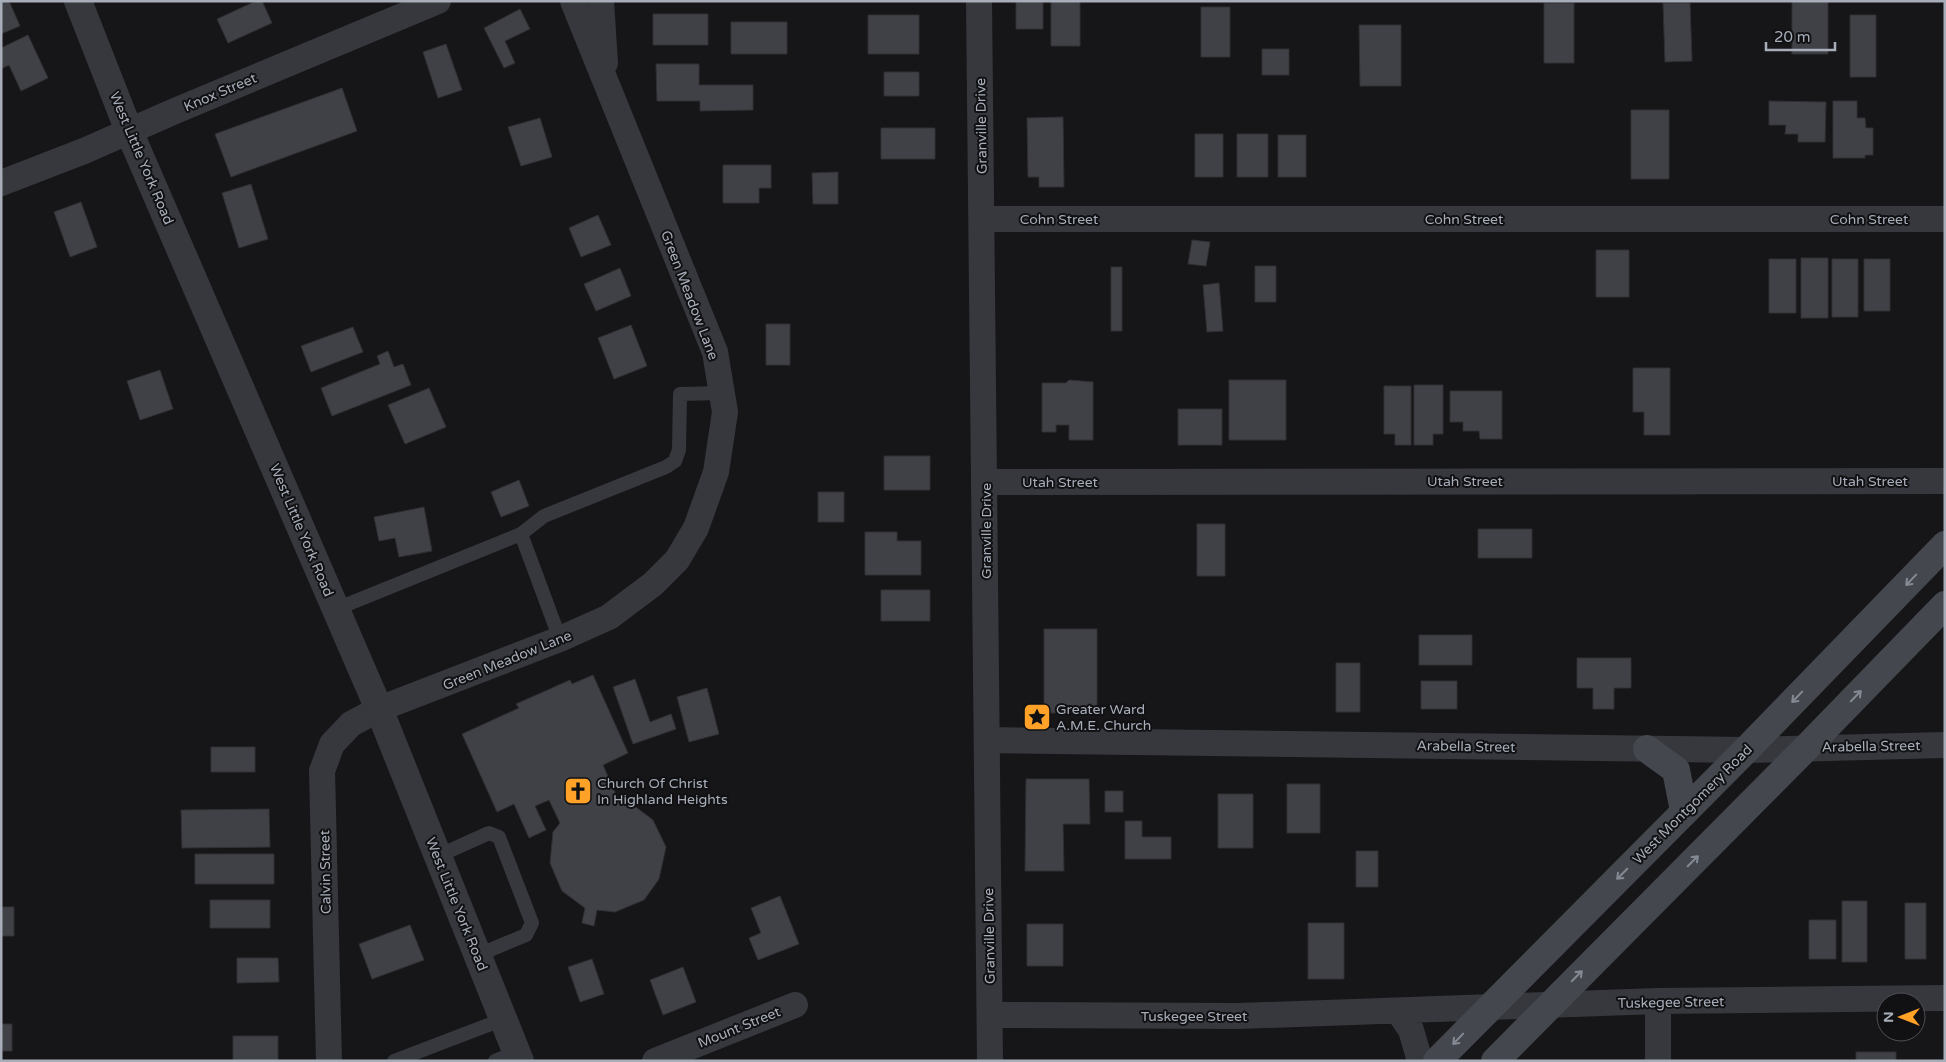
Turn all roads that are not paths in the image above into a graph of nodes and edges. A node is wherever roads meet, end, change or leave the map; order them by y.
1 (78, 1) edge
2 (438, 1) edge
3 (573, 1) edge
4 (601, 1) edge
5 (979, 1) edge
6 (606, 85) junction
7 (129, 131) junction
8 (1, 183) edge
9 (982, 219) junction
10 (1945, 219) edge
11 (722, 393) junction
12 (1945, 481) edge
13 (986, 482) junction
14 (521, 534) junction
15 (1945, 545) edge
16 (1945, 605) edge
17 (336, 609) junction
18 (560, 640) junction
19 (379, 709) junction
20 (987, 740) junction
21 (1945, 745) edge
22 (1806, 748) junction
23 (1647, 749) junction
24 (1746, 750) junction
25 (1684, 811) junction
26 (438, 856) junction
27 (478, 955) junction
28 (1945, 998) edge
29 (1658, 1001) junction
30 (794, 1005) dead end
31 (1548, 1006) junction
32 (1488, 1008) junction
33 (1398, 1011) junction
34 (990, 1015) junction
35 (504, 1019) junction
36 (511, 1058) edge
37 (329, 1061) edge
38 (394, 1061) edge
39 (655, 1061) edge
40 (990, 1061) edge
41 (1420, 1061) edge
42 (1437, 1061) edge
43 (1494, 1061) edge
44 (1658, 1061) edge

1 - 7 street, West Little York Road
2 - 7 street, Knox Street
3 - 6 street, Green Meadow Lane
4 - 6 street
5 - 9 street, Granville Drive
6 - 11 street, Green Meadow Lane
7 - 8 street, Knox Street
7 - 17 street, West Little York Road
9 - 10 street, Cohn Street
9 - 13 street, Granville Drive
11 - 14 lane
11 - 18 street, Green Meadow Lane
12 - 13 street, Utah Street
13 - 20 street, Granville Drive
14 - 17 lane
14 - 18 lane
15 -> 24 main road, West Montgomery Road
22 -> 16 main road
17 - 19 street, West Little York Road
18 - 19 street, Green Meadow Lane
19 - 26 street, West Little York Road
19 - 37 street, Calvin Street
20 - 23 street, Arabella Street
20 - 34 street, Granville Drive
21 - 22 street, Arabella Street
22 - 24 street, Arabella Street
31 -> 22 main road
23 - 24 street, Arabella Street
23 - 25 main road
24 - 25 main road, West Montgomery Road
25 -> 32 main road, West Montgomery Road
26 - 27 street, West Little York Road
26 - 27 lane
27 - 35 street, West Little York Road
28 - 29 street, Tuskegee Street
29 - 31 street, Tuskegee Street
29 - 44 street
30 - 39 street, Mount Street
31 - 32 street, Tuskegee Street
31 - 43 main road
32 - 33 street, Tuskegee Street
32 -> 42 main road, West Montgomery Road
33 - 34 street, Tuskegee Street
33 - 41 street
34 - 40 street, Granville Drive
35 - 36 street, West Little York Road
35 - 38 lane

